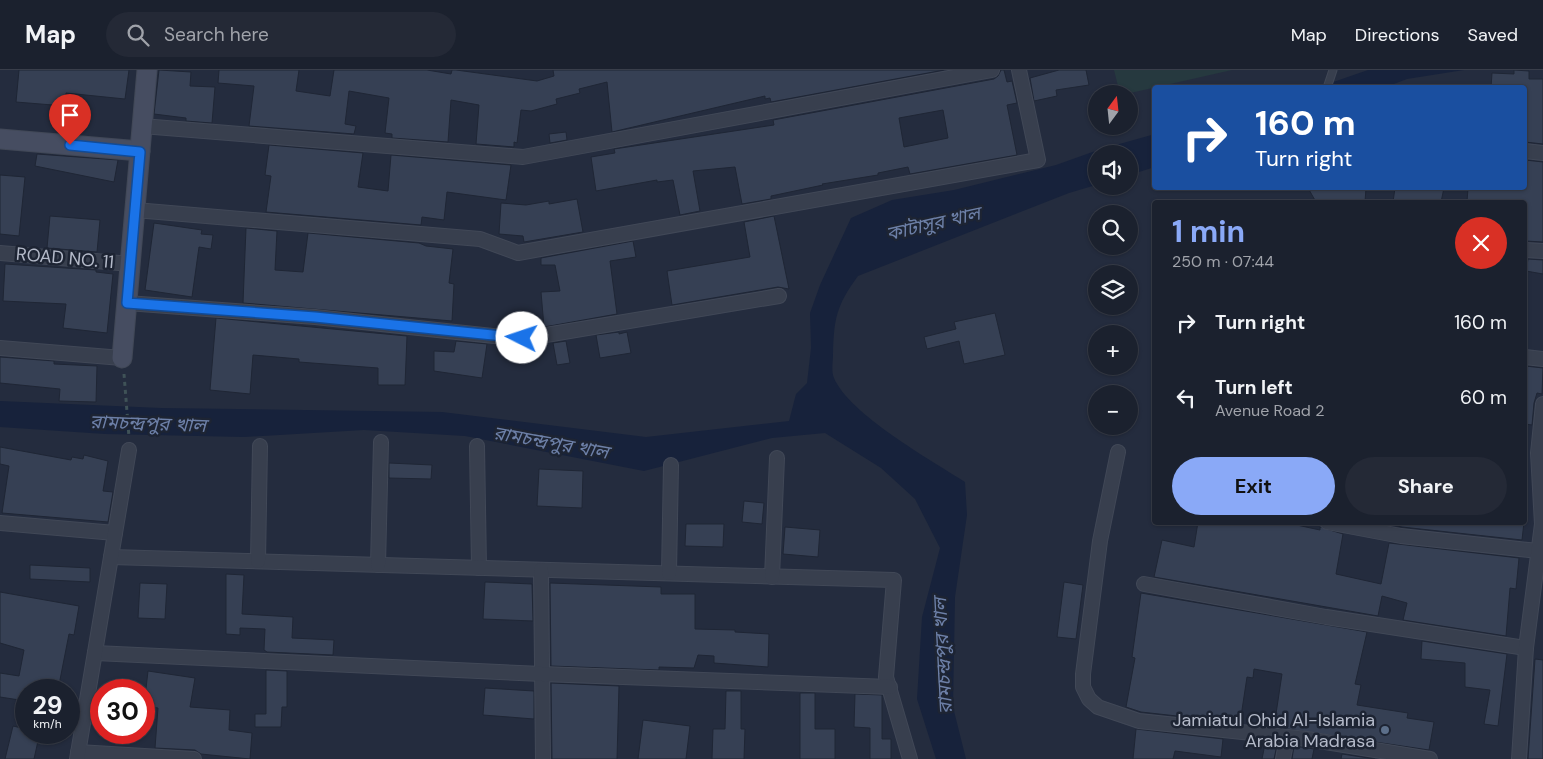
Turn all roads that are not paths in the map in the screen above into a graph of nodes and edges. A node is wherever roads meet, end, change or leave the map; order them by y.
1 (147, 70) edge
2 (992, 70) edge
3 (1019, 70) edge
4 (1333, 70) edge
5 (1328, 85) edge
6 (142, 126) junction
7 (0, 139) edge
8 (1527, 151) edge
9 (140, 152) junction
10 (1543, 153) edge
11 (135, 210) junction
12 (1527, 250) edge
13 (1543, 251) edge
14 (0, 252) edge
15 (131, 264) junction
16 (779, 296) dead end
17 (127, 303) junction
18 (0, 348) edge
19 (1527, 357) edge
20 (122, 358) joint
21 (1543, 359) edge
22 (1543, 404) edge
23 (1542, 423) edge
24 (380, 442) dead end
25 (260, 446) dead end
26 (477, 446) dead end
27 (130, 450) road end
28 (1118, 452) dead end
29 (1531, 453) edge
30 (777, 458) dead end
31 (671, 465) dead end
32 (0, 523) edge
33 (1543, 524) edge
34 (1343, 525) edge
35 (115, 532) junction
36 (1538, 551) junction
37 (111, 557) junction
38 (258, 561) junction
39 (378, 565) junction
40 (480, 568) junction
41 (542, 570) junction
42 (669, 573) junction
43 (772, 577) junction
44 (1144, 584) dead end
45 (1537, 624) edge
46 (1526, 648) junction
47 (95, 653) junction
48 (542, 674) junction
49 (890, 687) junction
50 (1287, 738) junction
51 (78, 756) edge
52 (194, 759) edge
53 (543, 759) edge
54 (910, 759) edge
55 (1283, 759) edge
56 (1430, 759) edge
57 (1519, 759) edge

1 - 6 street
2 - 6 street
3 - 11 street
4 - 5 lane
6 - 9 street
7 - 9 street
8 - 10 street
9 - 11 street
11 - 15 street
12 - 13 street
14 - 15 street, ROAD NO. 11
15 - 17 street
16 - 17 street
17 - 20 street
18 - 20 street
19 - 21 street
22 - 23 street
23 - 29 street
24 - 39 street
25 - 38 street
26 - 40 street
27 - 35 street
28 - 50 street
29 - 33 street
30 - 43 street
31 - 42 street
32 - 35 street
33 - 36 street
34 - 36 street
35 - 37 street
36 - 45 street
37 - 38 street
37 - 47 street
38 - 39 street
39 - 40 street
40 - 41 street
41 - 42 street
41 - 48 street
42 - 43 street
43 - 49 street
44 - 46 street
45 - 46 street
46 - 57 street
47 - 48 street
47 - 51 street
48 - 49 street
48 - 53 street
49 - 54 street
50 - 55 street
50 - 56 street
51 - 52 street

